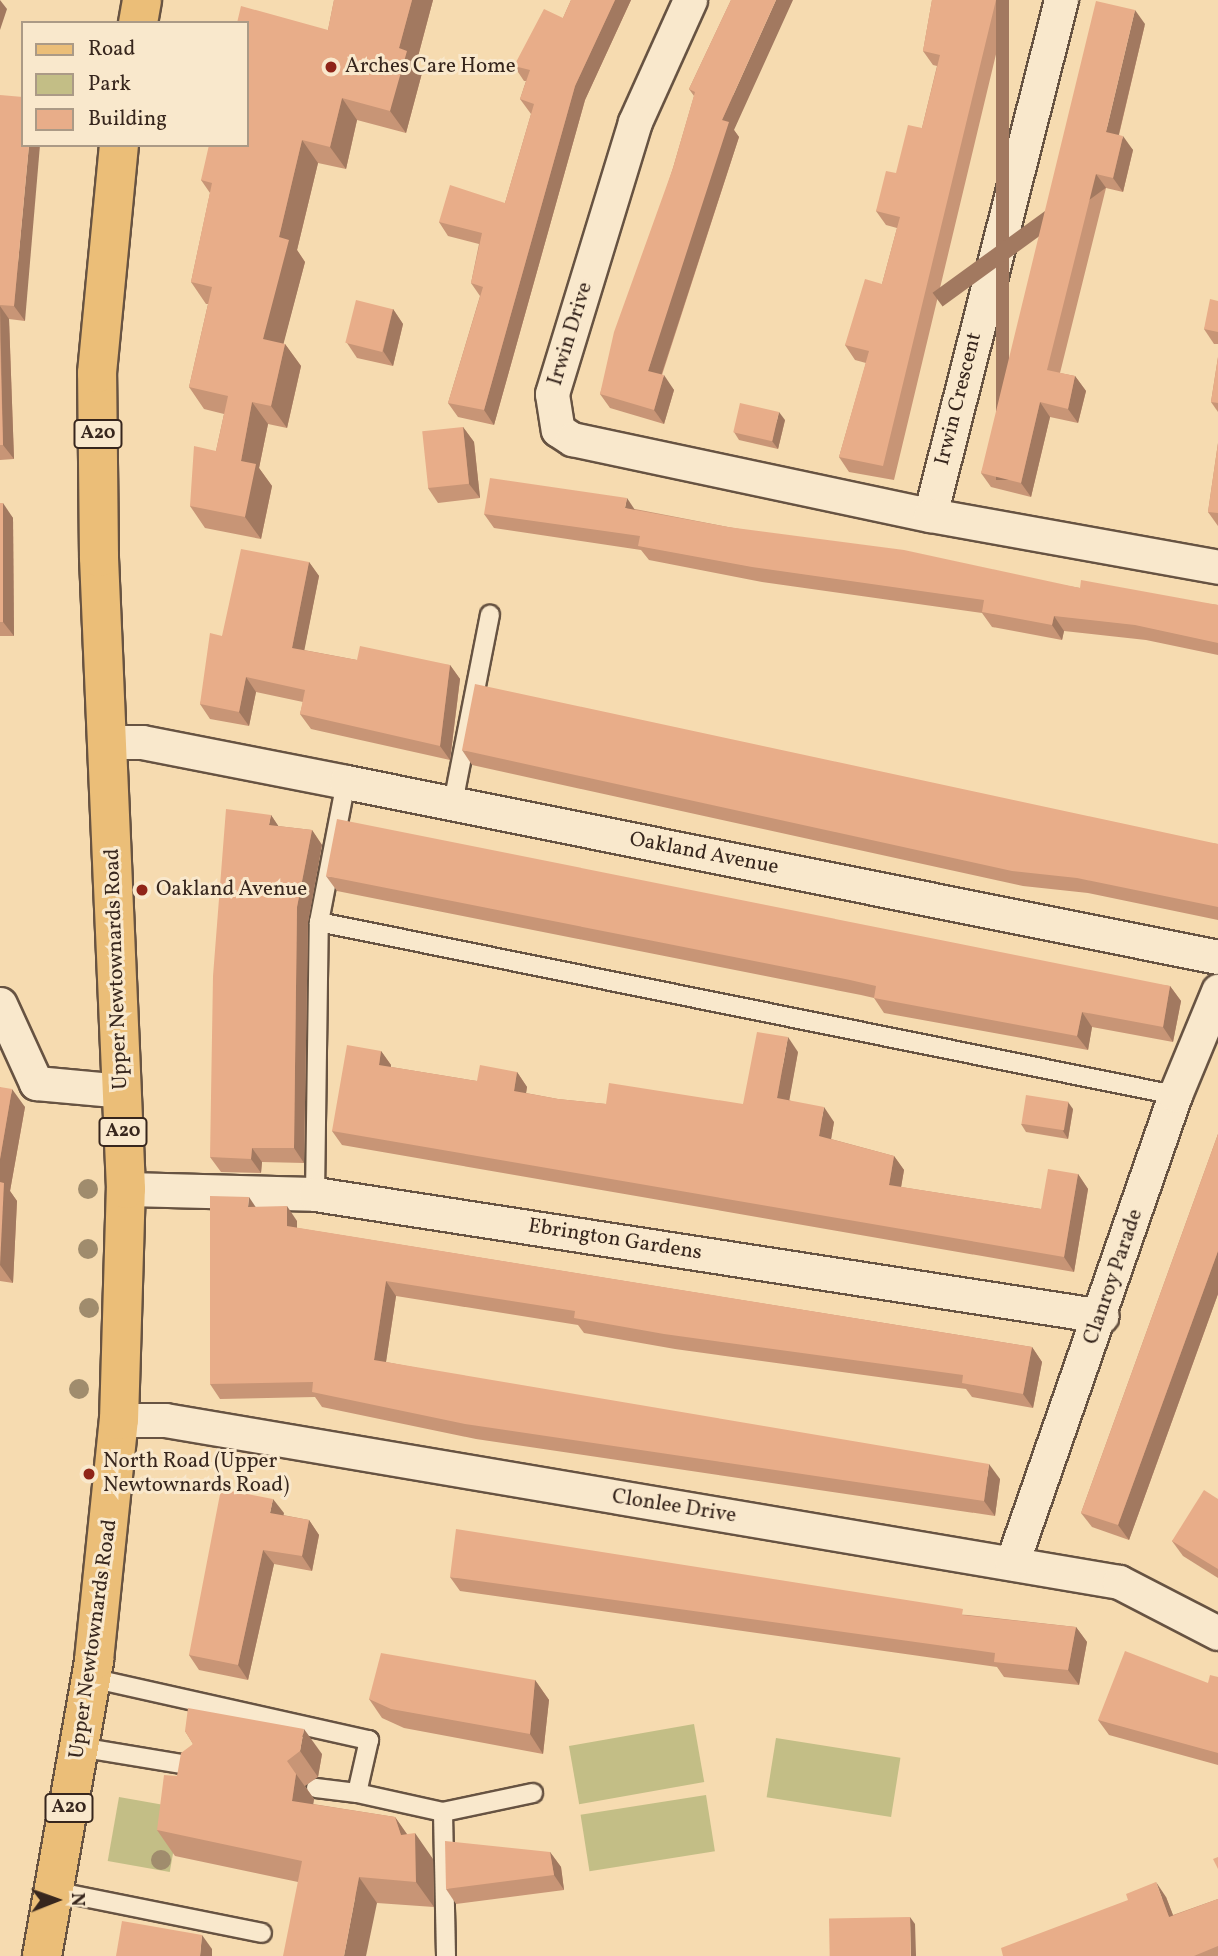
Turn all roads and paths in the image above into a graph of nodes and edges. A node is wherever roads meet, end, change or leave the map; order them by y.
1 (142, 0) edge
2 (690, 0) edge
3 (1061, 0) edge
4 (138, 21) edge
5 (119, 147) edge
6 (930, 515) junction
7 (1218, 567) edge
8 (490, 615) dead end
9 (107, 742) junction
10 (346, 782) junction
11 (453, 803) junction
12 (319, 922) junction
13 (1218, 957) edge
14 (1218, 991) edge
15 (0, 1004) edge
16 (122, 1091) junction
17 (1175, 1095) junction
18 (126, 1189) junction
19 (315, 1194) junction
20 (1102, 1315) junction
21 (119, 1420) junction
22 (1013, 1563) junction
23 (1218, 1633) edge
24 (91, 1678) junction
25 (79, 1747) junction
26 (200, 1767) edge
27 (316, 1788) dead end
28 (357, 1793) junction
29 (533, 1793) dead end
30 (443, 1812) junction
31 (54, 1891) junction
32 (262, 1933) dead end
33 (42, 1956) edge
34 (446, 1956) edge

1 - 4 main road
2 - 6 street, Irwin Drive
3 - 6 street, Irwin Crescent
5 - 9 main road, Upper Newtownards Road / A20
6 - 7 street
8 - 11 lane
9 - 10 street, Oakland Avenue
9 - 16 main road, Upper Newtownards Road / A20
10 - 11 street, Oakland Avenue
10 - 12 lane
11 - 13 street, Oakland Avenue
12 - 17 lane
12 - 19 lane
14 - 17 street, Clanroy Parade
15 - 16 street
16 - 18 main road, Upper Newtownards Road / A20
17 - 20 street, Clanroy Parade
18 - 19 street, Ebrington Gardens
18 - 21 main road, Upper Newtownards Road / A20
19 - 20 street, Ebrington Gardens
20 - 22 street, Clanroy Parade
21 - 22 street, Clonlee Drive
21 - 24 main road, Upper Newtownards Road / A20
22 - 23 street, Clonlee Drive
24 - 25 main road, Upper Newtownards Road / A20
24 - 28 lane
25 - 26 lane
25 - 31 main road, Upper Newtownards Road / A20
27 - 28 lane
28 - 30 lane
29 - 30 lane
30 - 34 lane
31 - 32 lane
31 - 33 main road, Upper Newtownards Road / A20

